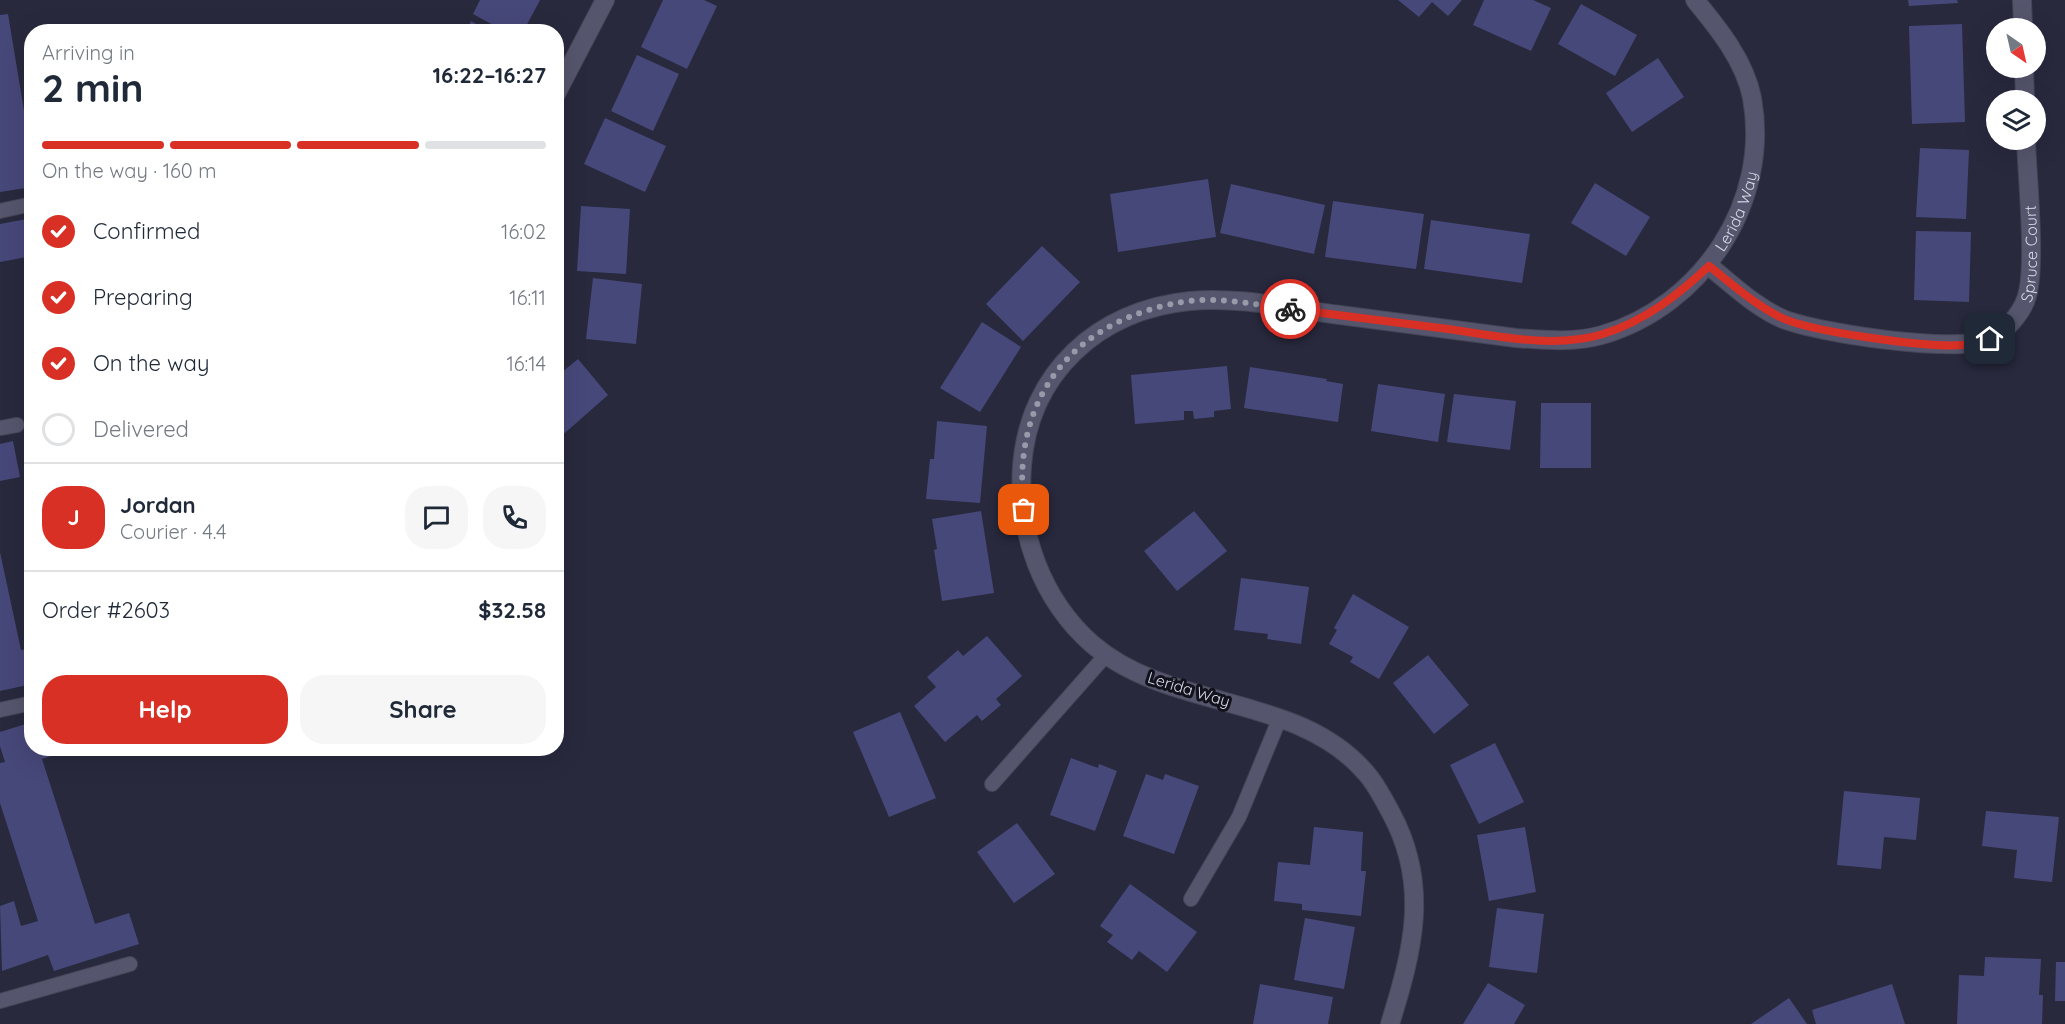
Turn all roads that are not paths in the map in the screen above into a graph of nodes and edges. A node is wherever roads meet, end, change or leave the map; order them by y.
1 (605, 0) edge
2 (1695, 0) edge
3 (2022, 0) edge
4 (2023, 18) edge
5 (564, 79) edge
6 (2026, 150) edge
7 (24, 206) edge
8 (0, 211) edge
9 (1709, 266) junction
10 (17, 424) dead end
11 (0, 428) edge
12 (1106, 655) junction
13 (24, 705) edge
14 (0, 710) edge
15 (1280, 720) junction
16 (992, 784) dead end
17 (1191, 899) dead end
18 (130, 964) dead end
19 (0, 1001) edge
20 (1390, 1024) edge

1 - 5 street
2 - 9 street, Lerida Way
3 - 4 street
6 - 9 street, Spruce Court
7 - 8 lane
9 - 12 street, Lerida Way
10 - 11 lane
12 - 15 street, Lerida Way
12 - 16 lane
13 - 14 lane
15 - 17 lane
15 - 20 street, Lerida Way
18 - 19 lane

